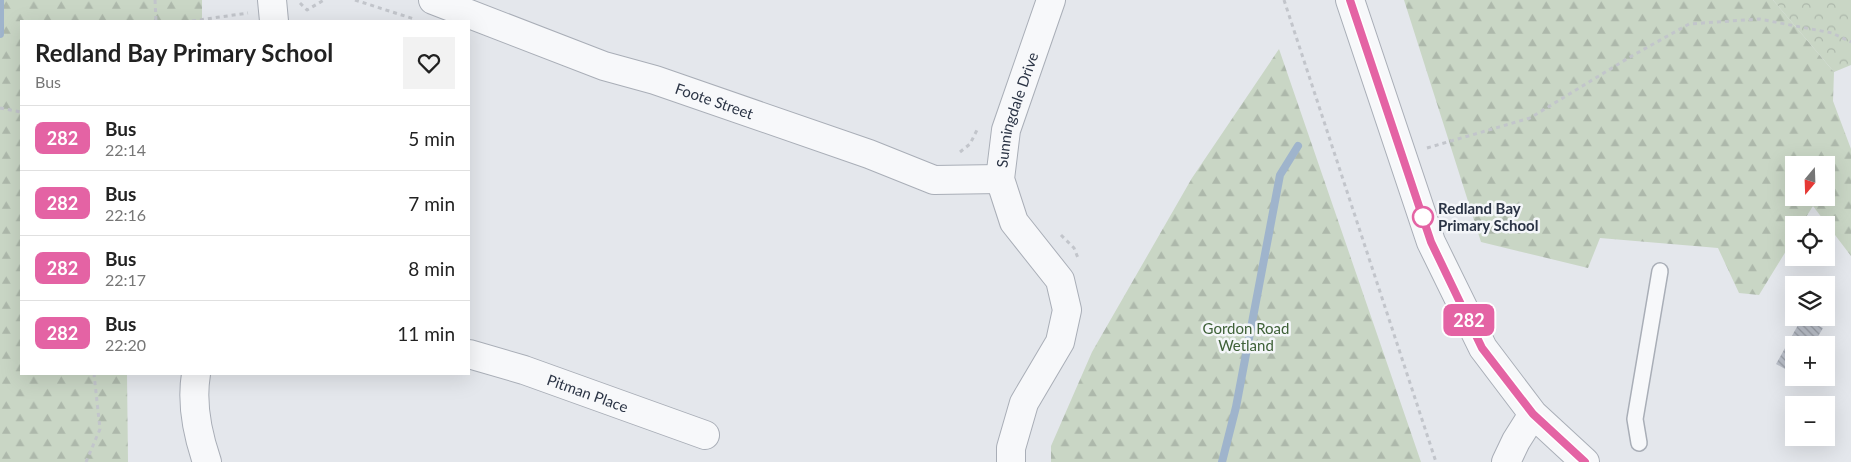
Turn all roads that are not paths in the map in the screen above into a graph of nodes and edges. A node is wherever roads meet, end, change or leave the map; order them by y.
1 (433, 0) edge
2 (1051, 0) edge
3 (1350, 0) edge
4 (1000, 179) junction
5 (1660, 271) dead end
6 (470, 354) edge
7 (196, 375) edge
8 (1533, 414) junction
9 (705, 435) dead end
10 (1639, 443) dead end
11 (1576, 460) edge
12 (207, 462) edge
13 (1011, 462) edge
14 (1506, 462) edge

1 - 4 street, Foote Street
2 - 4 street, Sunningdale Drive
3 - 8 street
4 - 13 street, Sunningdale Drive
5 - 10 lane
6 - 9 street, Pitman Place
7 - 12 street
8 - 11 street
8 - 14 street

